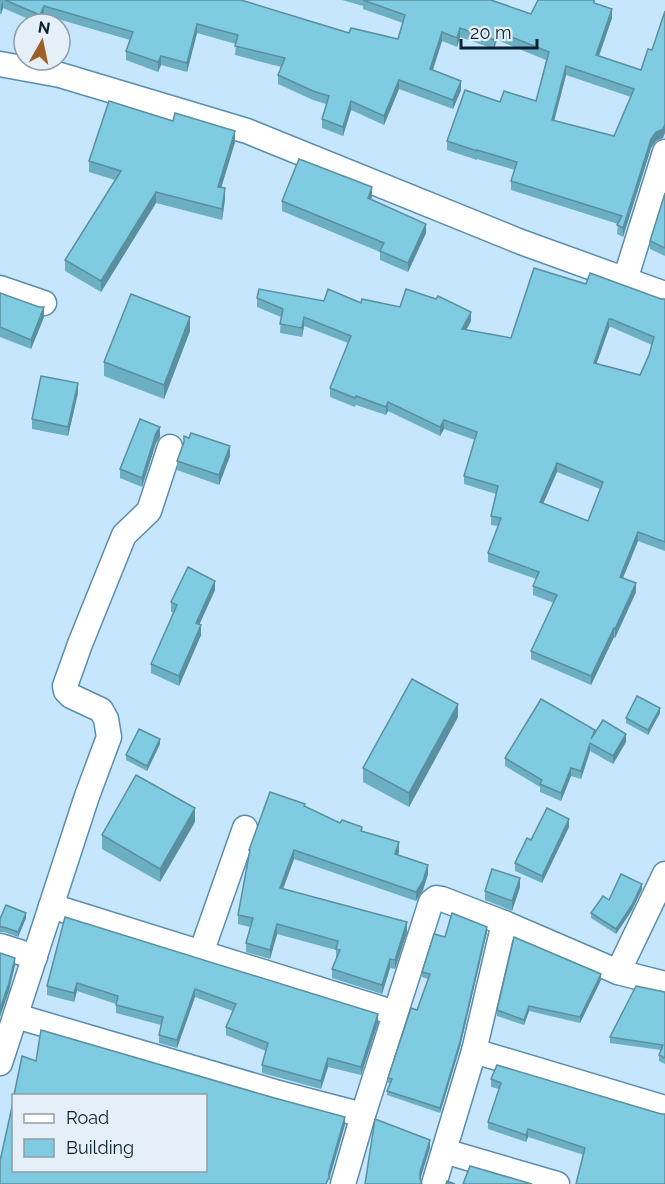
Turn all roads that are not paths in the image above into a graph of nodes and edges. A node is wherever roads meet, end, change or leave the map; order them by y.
1 (0, 64) edge
2 (665, 152) edge
3 (625, 280) junction
4 (0, 288) edge
5 (665, 294) edge
6 (44, 303) dead end
7 (170, 447) dead end
8 (245, 828) dead end
9 (665, 874) edge
10 (51, 906) junction
11 (504, 923) junction
12 (0, 946) edge
13 (201, 952) junction
14 (35, 957) junction
15 (618, 972) junction
16 (665, 984) edge
17 (395, 1013) junction
18 (16, 1016) junction
19 (474, 1051) junction
20 (0, 1063) edge
21 (665, 1108) edge
22 (363, 1115) junction
23 (444, 1150) junction
24 (343, 1184) edge
25 (434, 1184) edge
26 (556, 1184) edge

1 - 3 street
2 - 3 street
3 - 5 street
4 - 6 street
7 - 10 street
8 - 13 street
9 - 15 street
10 - 13 street
10 - 14 street
11 - 15 street
11 - 17 street
11 - 19 street
12 - 14 street
13 - 17 street
14 - 18 street
15 - 16 street
17 - 22 street
18 - 20 street
18 - 22 street
19 - 21 street
19 - 23 street
22 - 24 street
23 - 25 street
23 - 26 street

